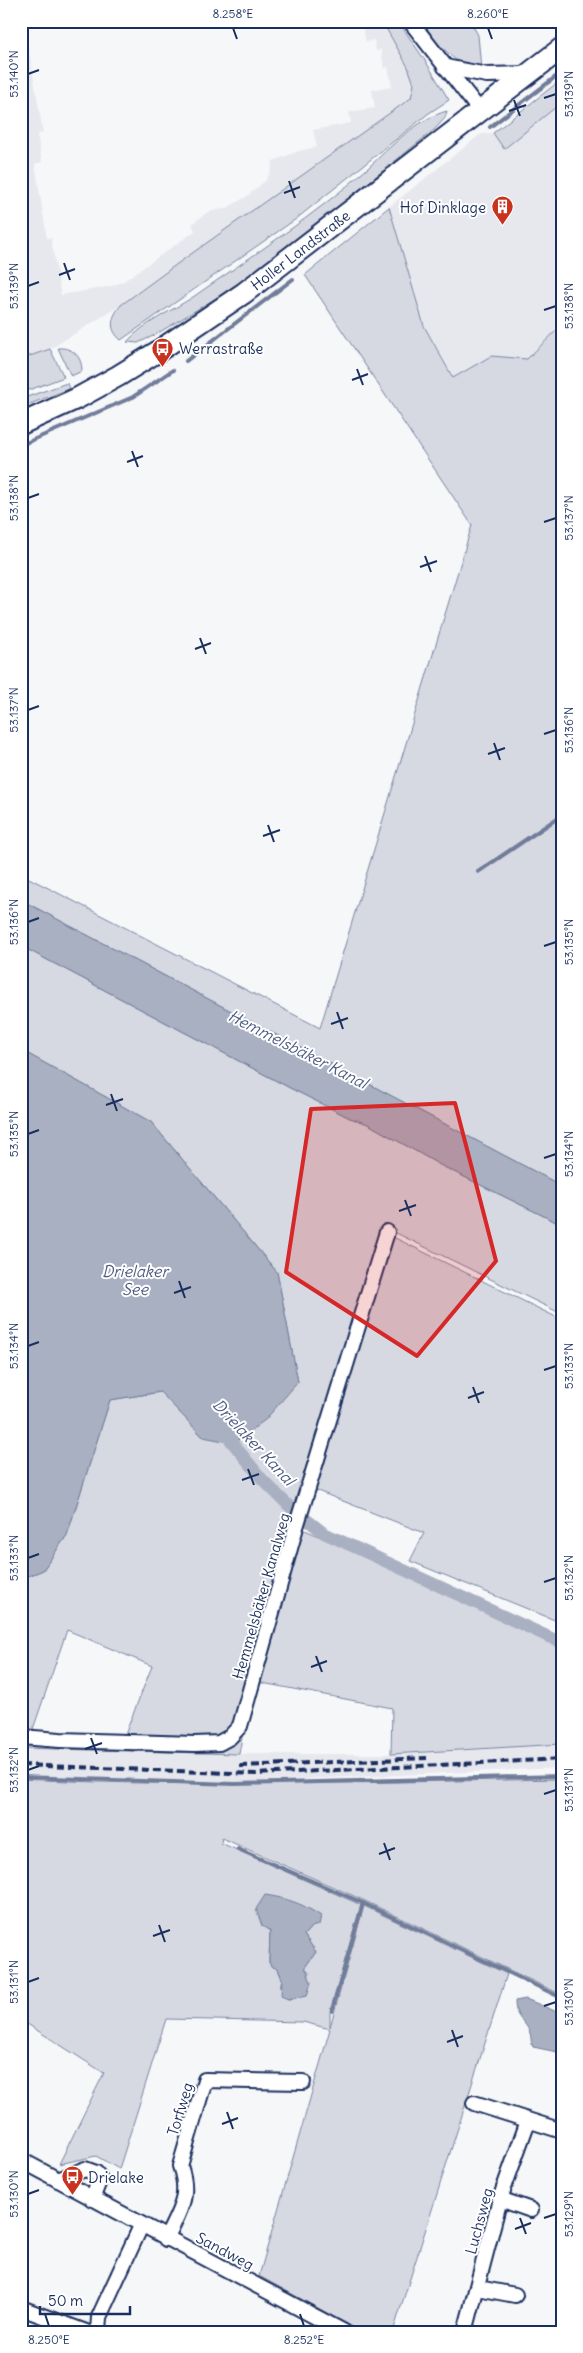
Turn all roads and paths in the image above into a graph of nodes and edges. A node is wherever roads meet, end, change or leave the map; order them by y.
1 (410, 21) edge
2 (562, 48) edge
3 (444, 67) junction
4 (527, 74) junction
5 (480, 111) junction
6 (21, 424) edge
7 (387, 1232) dead end
8 (21, 1737) edge
9 (303, 2082) dead end
10 (474, 2103) dead end
11 (528, 2120) junction
12 (562, 2131) edge
13 (21, 2160) edge
14 (58, 2180) junction
15 (92, 2199) junction
16 (500, 2199) junction
17 (531, 2210) dead end
18 (142, 2226) junction
19 (166, 2238) junction
20 (478, 2288) junction
21 (515, 2295) dead end
22 (21, 2308) edge
23 (86, 2332) edge
24 (98, 2332) edge
25 (344, 2332) edge
26 (466, 2332) edge

1 - 3 street
2 - 4 main road, Holler Landstraße
3 - 4 street
3 - 5 street
4 - 5 main road, Holler Landstraße
5 - 6 main road, Holler Landstraße
7 - 8 street, Hemmelsbäker Kanalweg
9 - 19 street, Torfweg
10 - 11 street
11 - 12 street
11 - 16 street, Luchsweg
13 - 14 street, Sandweg
14 - 15 street, Sandweg
14 - 15 street
15 - 18 street, Sandweg
16 - 17 street
16 - 20 street, Luchsweg
18 - 19 street, Sandweg
18 - 24 street
19 - 25 street, Sandweg
20 - 21 street
20 - 26 street, Luchsweg
22 - 23 street

